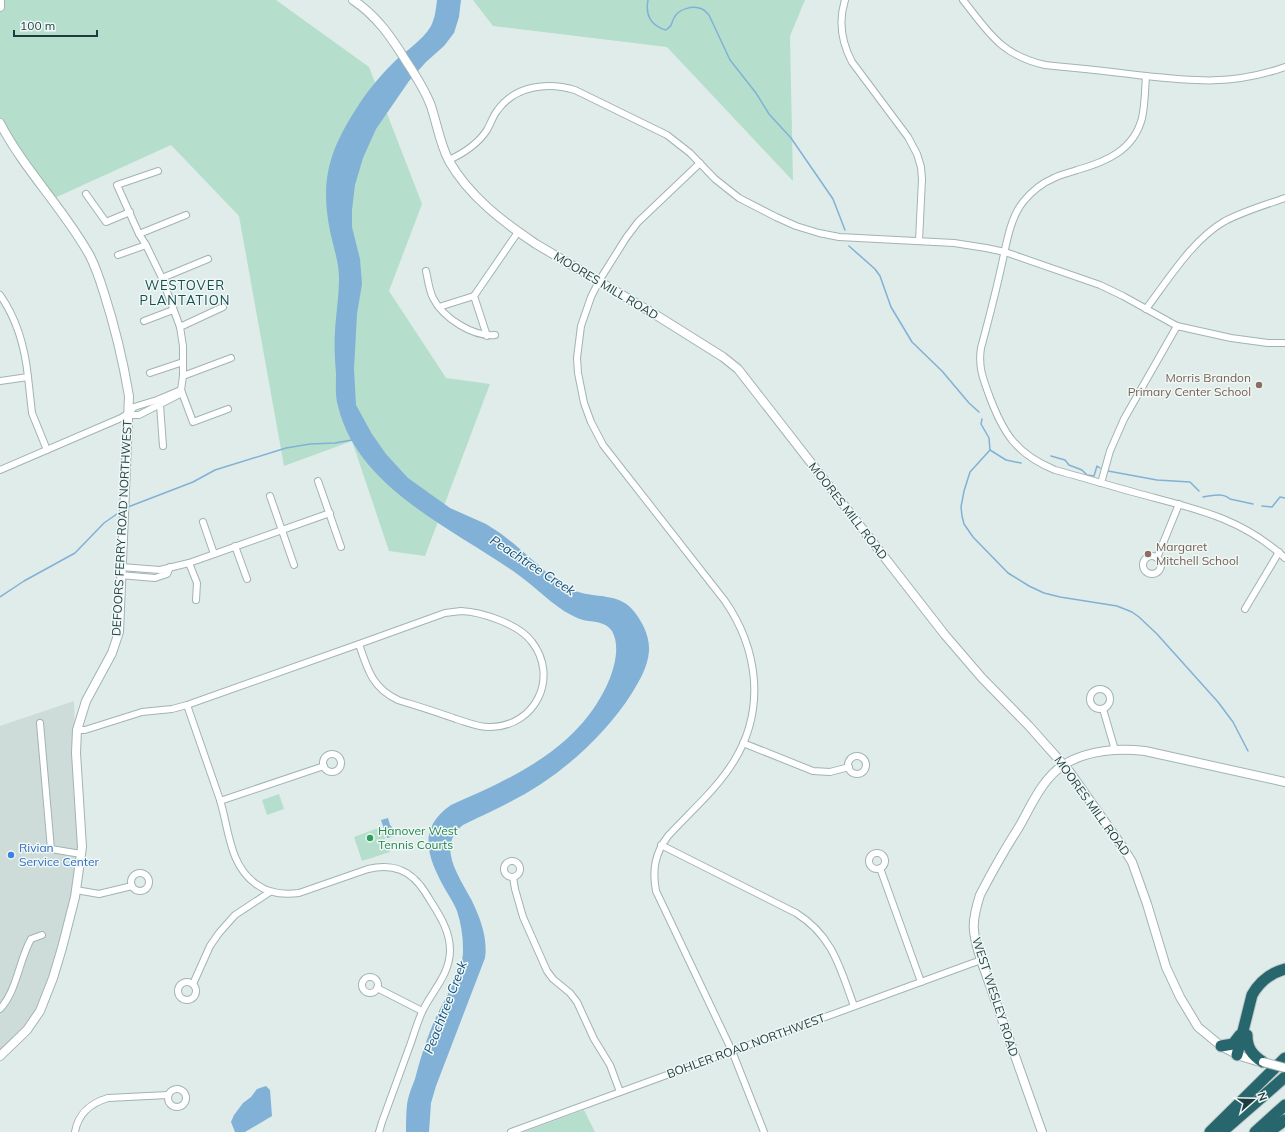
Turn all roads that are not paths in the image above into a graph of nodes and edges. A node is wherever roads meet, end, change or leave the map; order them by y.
1 (0, 0) edge
2 (353, 0) edge
3 (845, 0) edge
4 (963, 0) edge
5 (0, 7) edge
6 (1285, 67) edge
7 (1146, 76) junction
8 (0, 123) edge
9 (449, 160) junction
10 (700, 163) junction
11 (158, 171) dead end
12 (86, 194) dead end
13 (1285, 198) edge
14 (130, 212) junction
15 (186, 215) dead end
16 (518, 232) junction
17 (139, 234) junction
18 (919, 241) junction
19 (146, 245) junction
20 (1005, 252) junction
21 (118, 255) dead end
22 (208, 260) dead end
23 (426, 271) dead end
24 (162, 278) junction
25 (599, 281) junction
26 (0, 295) edge
27 (474, 296) junction
28 (223, 307) dead end
29 (439, 307) junction
30 (1146, 309) junction
31 (173, 310) junction
32 (144, 321) dead end
33 (1177, 326) junction
34 (180, 327) junction
35 (495, 335) dead end
36 (487, 336) junction
37 (1285, 343) edge
38 (231, 358) dead end
39 (183, 362) junction
40 (150, 373) dead end
41 (183, 376) junction
42 (28, 377) junction
43 (0, 381) edge
44 (181, 391) junction
45 (160, 405) junction
46 (228, 409) dead end
47 (129, 413) junction
48 (163, 446) dead end
49 (47, 450) junction
50 (0, 470) edge
51 (318, 481) dead end
52 (1101, 483) junction
53 (270, 496) dead end
54 (1179, 504) junction
55 (330, 513) junction
56 (203, 522) dead end
57 (282, 530) junction
58 (236, 546) junction
59 (341, 547) dead end
60 (1279, 552) junction
61 (214, 554) junction
62 (1157, 558) dead end
63 (1285, 558) edge
64 (189, 563) junction
65 (294, 565) dead end
66 (120, 571) junction
67 (247, 579) dead end
68 (196, 600) dead end
69 (1245, 609) dead end
70 (359, 644) junction
71 (187, 705) junction
72 (1103, 709) dead end
73 (40, 723) dead end
74 (77, 730) junction
75 (743, 743) junction
76 (1115, 750) junction
77 (1065, 764) junction
78 (324, 766) dead end
79 (849, 767) dead end
80 (1285, 782) edge
81 (220, 801) junction
82 (661, 845) junction
83 (81, 854) junction
84 (880, 868) dead end
85 (513, 877) dead end
86 (132, 886) dead end
87 (76, 890) junction
88 (270, 892) junction
89 (42, 935) dead end
90 (981, 960) junction
91 (1285, 969) edge
92 (1285, 976) edge
93 (921, 982) junction
94 (193, 984) dead end
95 (377, 988) dead end
96 (854, 1006) junction
97 (0, 1009) edge
98 (422, 1011) junction
99 (1245, 1032) junction
100 (1220, 1046) junction
101 (732, 1051) junction
102 (1238, 1055) junction
103 (0, 1056) edge
104 (1285, 1058) edge
105 (1263, 1062) junction
106 (1285, 1068) edge
107 (1285, 1077) edge
108 (620, 1092) junction
109 (168, 1095) dead end
110 (1285, 1105) edge
111 (1285, 1120) edge
112 (75, 1132) edge
113 (379, 1132) edge
114 (511, 1132) edge
115 (764, 1132) edge
116 (1042, 1132) edge
117 (1210, 1132) edge
118 (1222, 1132) edge
119 (1255, 1132) edge
120 (1269, 1132) edge

1 - 5 street
2 - 9 street, MOORES MILL ROAD
3 - 18 street
4 - 7 street
6 - 7 street
7 - 20 street
8 - 47 street, DEFOORS FERRY ROAD NORTHWEST
9 - 10 street
9 - 16 street, MOORES MILL ROAD
10 - 18 street
10 - 25 street
11 - 14 street
12 - 14 street
13 - 30 street
14 - 17 street
15 - 17 street
16 - 25 street, MOORES MILL ROAD
16 - 27 street
17 - 19 street
18 - 20 street
19 - 21 street
19 - 24 street
20 - 30 street
20 - 52 street
22 - 24 street
23 - 29 street
24 - 31 street
25 - 75 street
25 - 77 street, MOORES MILL ROAD
26 - 42 street
27 - 29 street
27 - 36 street
28 - 34 street
29 - 36 street
30 - 33 street
31 - 32 street
31 - 34 street
33 - 37 street
33 - 52 street
34 - 39 street
35 - 36 street
38 - 41 street
39 - 40 street
39 - 41 street
41 - 44 street
42 - 43 street
42 - 49 street
44 - 45 street
44 - 46 street
44 - 47 street
45 - 47 street
45 - 48 street
47 - 49 street
47 - 66 street, DEFOORS FERRY ROAD NORTHWEST
49 - 50 street
51 - 55 street
52 - 54 street
53 - 57 street
54 - 60 street
54 - 62 street
55 - 57 street
55 - 59 street
56 - 61 street
57 - 58 street
57 - 65 street
58 - 61 street
58 - 67 street
60 - 63 street
60 - 69 street
61 - 64 street
64 - 66 street
64 - 68 street
66 - 74 street, DEFOORS FERRY ROAD NORTHWEST
70 - 70 street
70 - 71 street
71 - 74 street
71 - 81 street
72 - 76 street
73 - 83 street
74 - 83 street, DEFOORS FERRY ROAD NORTHWEST
75 - 79 street
75 - 82 street
76 - 77 street
76 - 80 street
77 - 90 street, WEST WESLEY ROAD
77 - 100 street, MOORES MILL ROAD
78 - 81 street
81 - 88 street
82 - 96 street
82 - 101 street
83 - 87 street, DEFOORS FERRY ROAD NORTHWEST
84 - 93 street
85 - 108 street
86 - 87 street
87 - 103 street, DEFOORS FERRY ROAD NORTHWEST
88 - 94 street
88 - 98 street
89 - 97 street
90 - 93 street, BOHLER ROAD NORTHWEST
90 - 116 street, WEST WESLEY ROAD
91 - 99 highway
92 - 99 highway
93 - 96 street, BOHLER ROAD NORTHWEST
95 - 98 street
96 - 101 street, BOHLER ROAD NORTHWEST
98 - 113 street
99 - 100 highway
99 - 102 highway
99 - 105 highway
100 - 102 street, MOORES MILL ROAD
101 - 108 street, BOHLER ROAD NORTHWEST
101 - 115 street
102 - 105 street, MOORES MILL ROAD
104 - 117 highway
105 - 106 street, MOORES MILL ROAD, bridge
107 - 118 highway
108 - 114 street, BOHLER ROAD NORTHWEST
109 - 112 street
110 - 119 highway
111 - 120 highway

